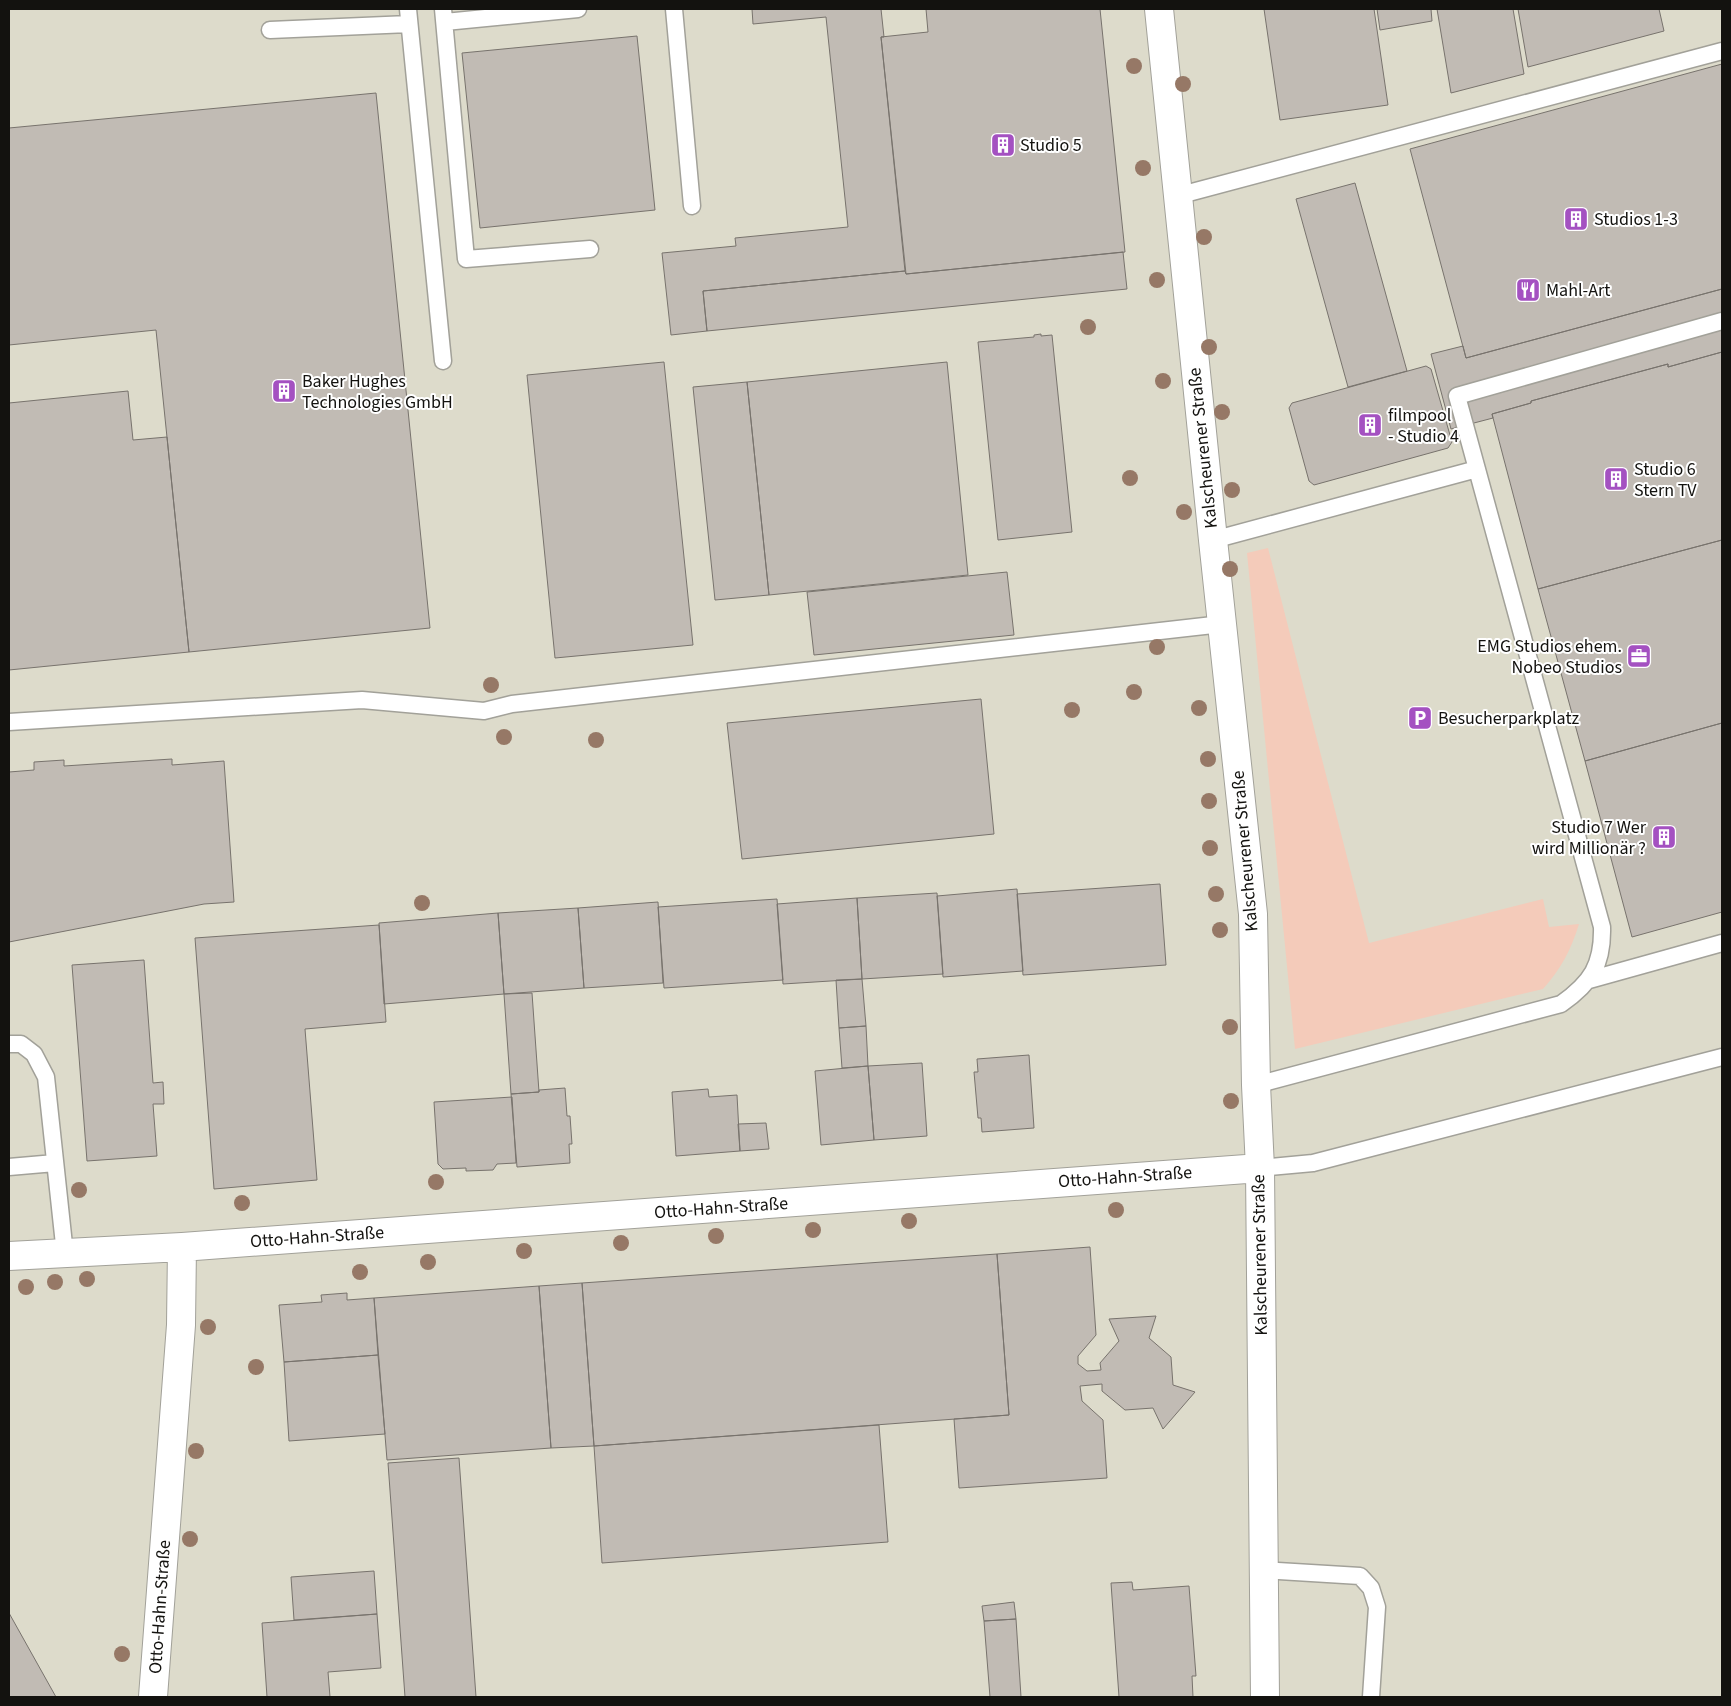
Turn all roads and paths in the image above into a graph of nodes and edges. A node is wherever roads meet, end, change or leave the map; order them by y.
1 (578, 9) edge
2 (674, 9) edge
3 (1159, 9) edge
4 (409, 16) edge
5 (444, 16) edge
6 (270, 30) dead end
7 (1722, 51) edge
8 (1177, 196) junction
9 (692, 206) dead end
10 (590, 249) dead end
11 (1722, 321) edge
12 (443, 362) dead end
13 (1477, 469) junction
14 (1213, 540) junction
15 (1222, 624) junction
16 (9, 722) edge
17 (1722, 943) edge
18 (1589, 980) junction
19 (9, 1044) edge
20 (1722, 1057) edge
21 (1256, 1085) junction
22 (55, 1163) junction
23 (9, 1168) edge
24 (1260, 1168) junction
25 (182, 1247) junction
26 (65, 1254) junction
27 (9, 1256) edge
28 (1264, 1570) junction
29 (153, 1697) edge
30 (1265, 1697) edge
31 (1371, 1697) edge

1 - 5 lane
2 - 9 lane
3 - 8 street, Kalscheurener Straße
4 - 6 lane
4 - 12 lane
5 - 10 lane
7 - 8 lane
8 - 14 street, Kalscheurener Straße
11 - 13 lane
13 - 14 lane
13 - 18 lane
14 - 15 street, Kalscheurener Straße
15 - 16 lane
15 - 21 street, Kalscheurener Straße
17 - 18 lane
18 - 21 lane
19 - 22 lane
20 - 24 lane
21 - 24 street, Kalscheurener Straße
22 - 23 lane
22 - 26 lane
24 - 25 street, Otto-Hahn-Straße
24 - 28 street, Kalscheurener Straße
25 - 26 street, Otto-Hahn-Straße
25 - 29 street, Otto-Hahn-Straße
26 - 27 street, Otto-Hahn-Straße
28 - 30 street, Kalscheurener Straße
28 - 31 lane

